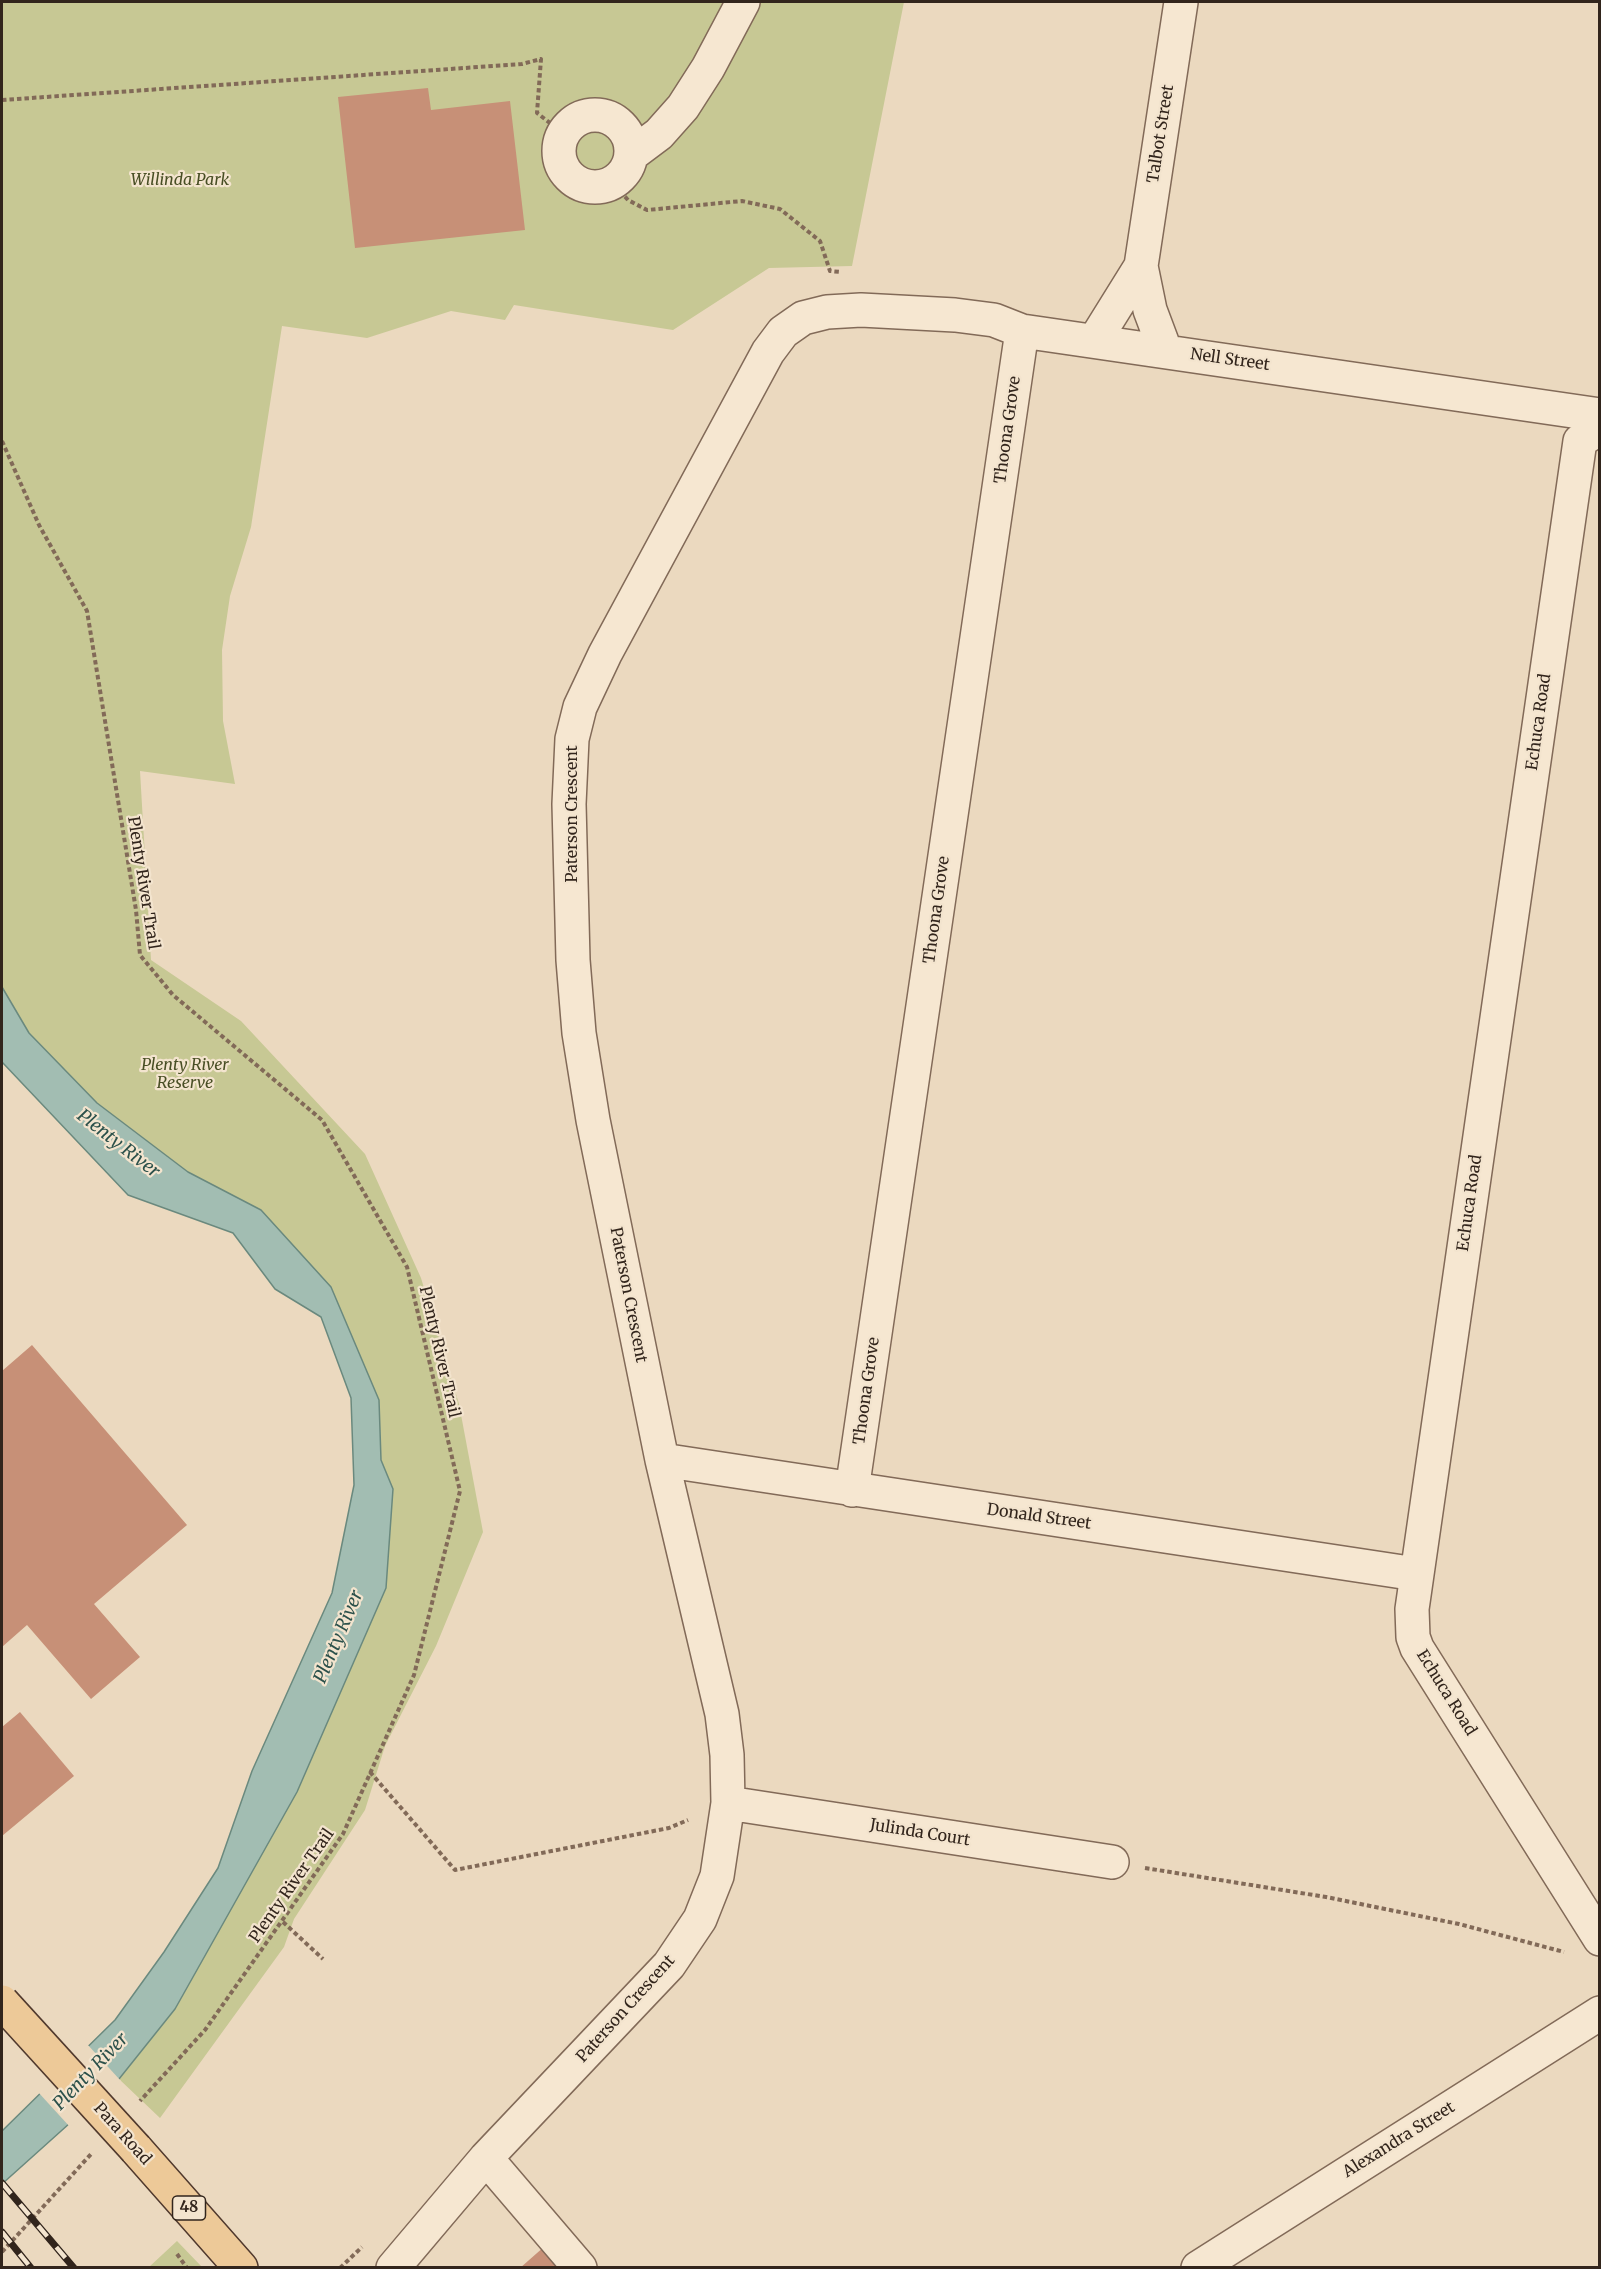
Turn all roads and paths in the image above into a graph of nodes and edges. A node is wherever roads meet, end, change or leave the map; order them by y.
1 (743, 2) edge
2 (1181, 2) edge
3 (2, 100) edge
4 (563, 133) junction
5 (631, 155) junction
6 (614, 183) junction
7 (1141, 266) junction
8 (830, 271) dead end
9 (861, 310) joint
10 (1022, 331) junction
11 (1095, 340) junction
12 (1165, 350) junction
13 (1599, 415) edge
14 (1599, 428) edge
15 (2, 441) edge
16 (662, 1460) junction
17 (852, 1490) junction
18 (1416, 1574) junction
19 (370, 1772) junction
20 (728, 1803) junction
21 (1112, 1862) joint
22 (283, 1922) junction
23 (1599, 1939) edge
24 (1564, 1952) dead end
25 (323, 1959) dead end
26 (2, 2002) edge
27 (1599, 2013) edge
28 (135, 2106) dead end
29 (96, 2149) dead end
30 (486, 2158) junction
31 (2, 2252) edge
32 (241, 2268) edge
33 (393, 2268) edge
34 (580, 2268) edge
35 (1198, 2268) edge

1 - 5 street
2 - 7 street, Talbot Street
3 - 4 path
4 - 5 street
4 - 6 street
5 - 6 street
6 - 8 path
7 - 11 street, Talbot Street
7 - 12 street, Talbot Street
9 - 10 street, Nell Street
9 - 16 street, Paterson Crescent
10 - 11 street, Nell Street
10 - 17 street, Thoona Grove
11 - 12 street, Nell Street
12 - 13 street, Nell Street
14 - 18 street, Echuca Road
15 - 19 path, Plenty River Trail
16 - 17 street, Donald Street
16 - 20 street, Paterson Crescent
17 - 18 street, Donald Street
18 - 23 street, Echuca Road
19 - 20 path
19 - 22 path, Plenty River Trail
20 - 21 street, Julinda Court
20 - 30 street, Paterson Crescent
21 - 24 path
22 - 25 path
22 - 28 path, Plenty River Trail
26 - 32 main road, Para Road / 48, bridge
27 - 35 street, Alexandra Street
29 - 31 path
30 - 33 street, Paterson Crescent
30 - 34 street

